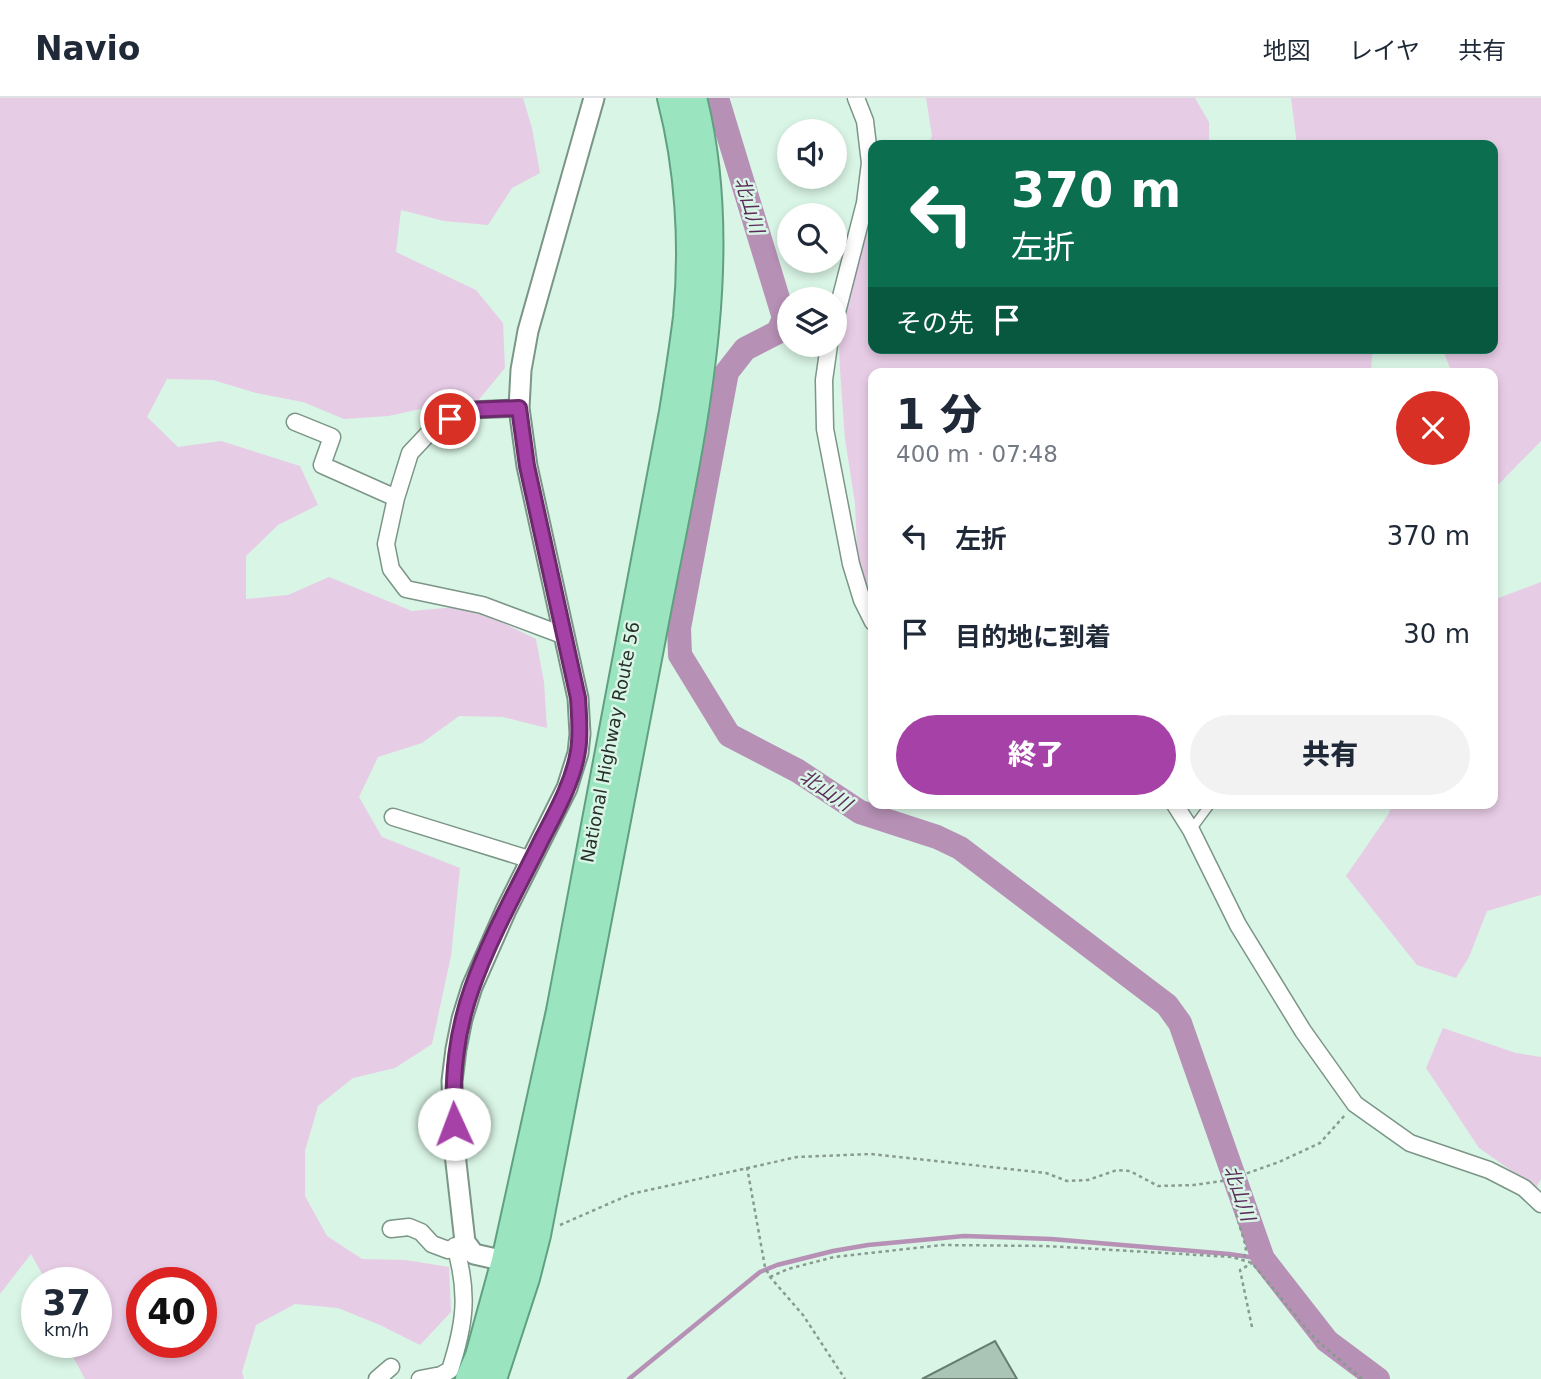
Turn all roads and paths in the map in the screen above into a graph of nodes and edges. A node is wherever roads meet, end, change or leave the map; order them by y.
1 (594, 98) edge
2 (670, 98) edge
3 (693, 98) edge
4 (856, 98) edge
5 (868, 146) edge
6 (868, 177) edge
7 (843, 287) edge
8 (827, 357) edge
9 (519, 408) junction
10 (295, 422) dead end
11 (396, 498) junction
12 (868, 612) edge
13 (565, 636) junction
14 (578, 753) junction
15 (617, 763) junction
16 (1178, 809) edge
17 (1207, 809) edge
18 (393, 817) dead end
19 (1191, 830) junction
20 (532, 860) junction
21 (1355, 1104) junction
22 (747, 1167) junction
23 (1227, 1180) junction
24 (1541, 1204) edge
25 (391, 1229) dead end
26 (537, 1235) junction
27 (460, 1244) junction
28 (1244, 1260) junction
29 (506, 1261) junction
30 (1252, 1263) junction
31 (770, 1277) junction
32 (1252, 1327) dead end
33 (391, 1367) dead end
34 (377, 1379) edge
35 (420, 1379) edge
36 (469, 1379) edge
37 (493, 1379) edge
38 (845, 1379) edge
39 (1362, 1379) edge

1 - 9 street
2 - 15 highway, National Highway Route 56
3 - 15 highway, National Highway Route 56
4 - 5 street
6 - 7 street
8 - 12 street
9 - 11 street
9 - 13 street
10 - 11 street
11 - 13 street
13 - 14 street
14 - 15 street
14 - 20 street
15 - 26 highway, National Highway Route 56
15 - 29 highway, National Highway Route 56
16 - 19 street
17 - 19 lane
18 - 20 street
19 - 21 street
20 - 27 street
21 - 23 path
21 - 24 street
22 - 23 path
22 - 26 path
22 - 31 path
23 - 28 path
25 - 27 street
26 - 37 highway, National Highway Route 56
27 - 29 street
27 - 35 street
28 - 30 path
28 - 31 path
29 - 36 highway, National Highway Route 56
30 - 32 path
30 - 39 path
31 - 38 path
33 - 34 street

